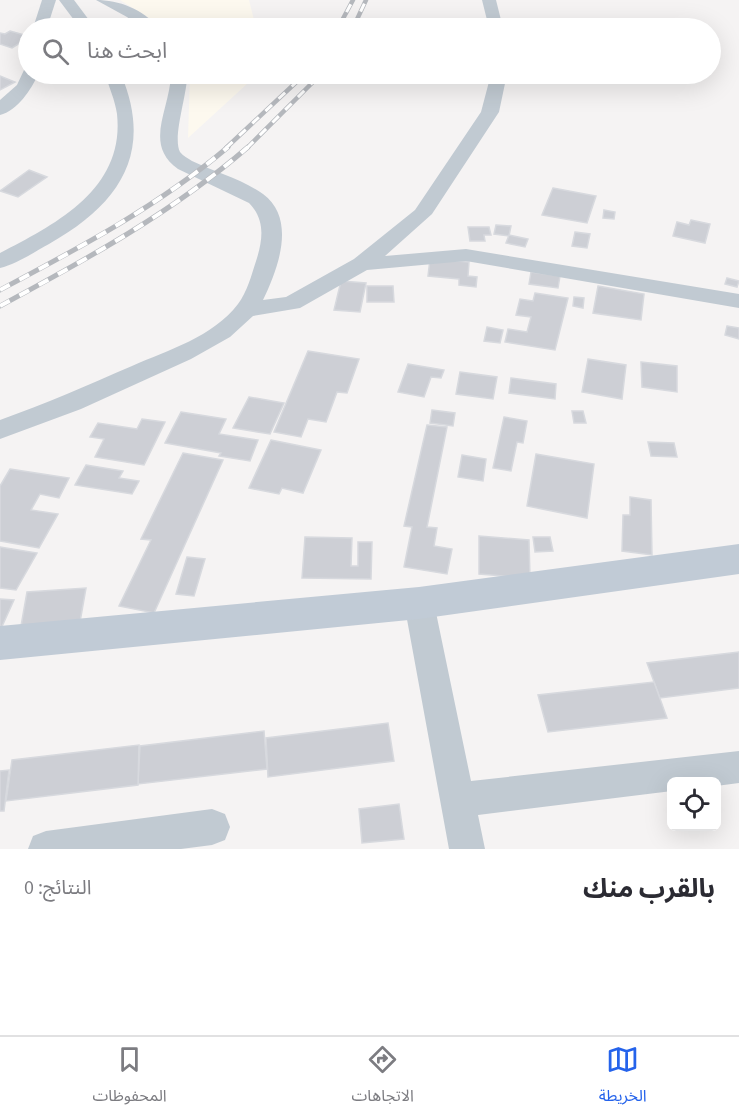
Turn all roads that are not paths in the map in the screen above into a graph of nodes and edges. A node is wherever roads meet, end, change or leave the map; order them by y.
1 (49, 0) edge
2 (66, 0) edge
3 (103, 0) edge
4 (489, 0) edge
5 (43, 18) edge
6 (80, 18) edge
7 (137, 18) edge
8 (494, 18) edge
9 (25, 84) edge
10 (116, 84) edge
11 (179, 84) edge
12 (497, 84) edge
13 (0, 110) edge
14 (0, 262) edge
15 (362, 264) junction
16 (739, 301) edge
17 (245, 310) junction
18 (0, 430) edge
19 (739, 559) edge
20 (419, 603) junction
21 (0, 643) edge
22 (739, 767) edge
23 (457, 800) junction
24 (213, 827) dead end
25 (46, 849) edge
26 (466, 849) edge

1 - 5 street
2 - 6 street
3 - 7 street
4 - 8 street
9 - 13 street
10 - 14 street
11 - 17 street
12 - 15 street
15 - 16 street
15 - 17 street
17 - 18 street
19 - 20 main road
20 - 21 main road
20 - 23 street
22 - 23 street
23 - 26 street
24 - 25 street

